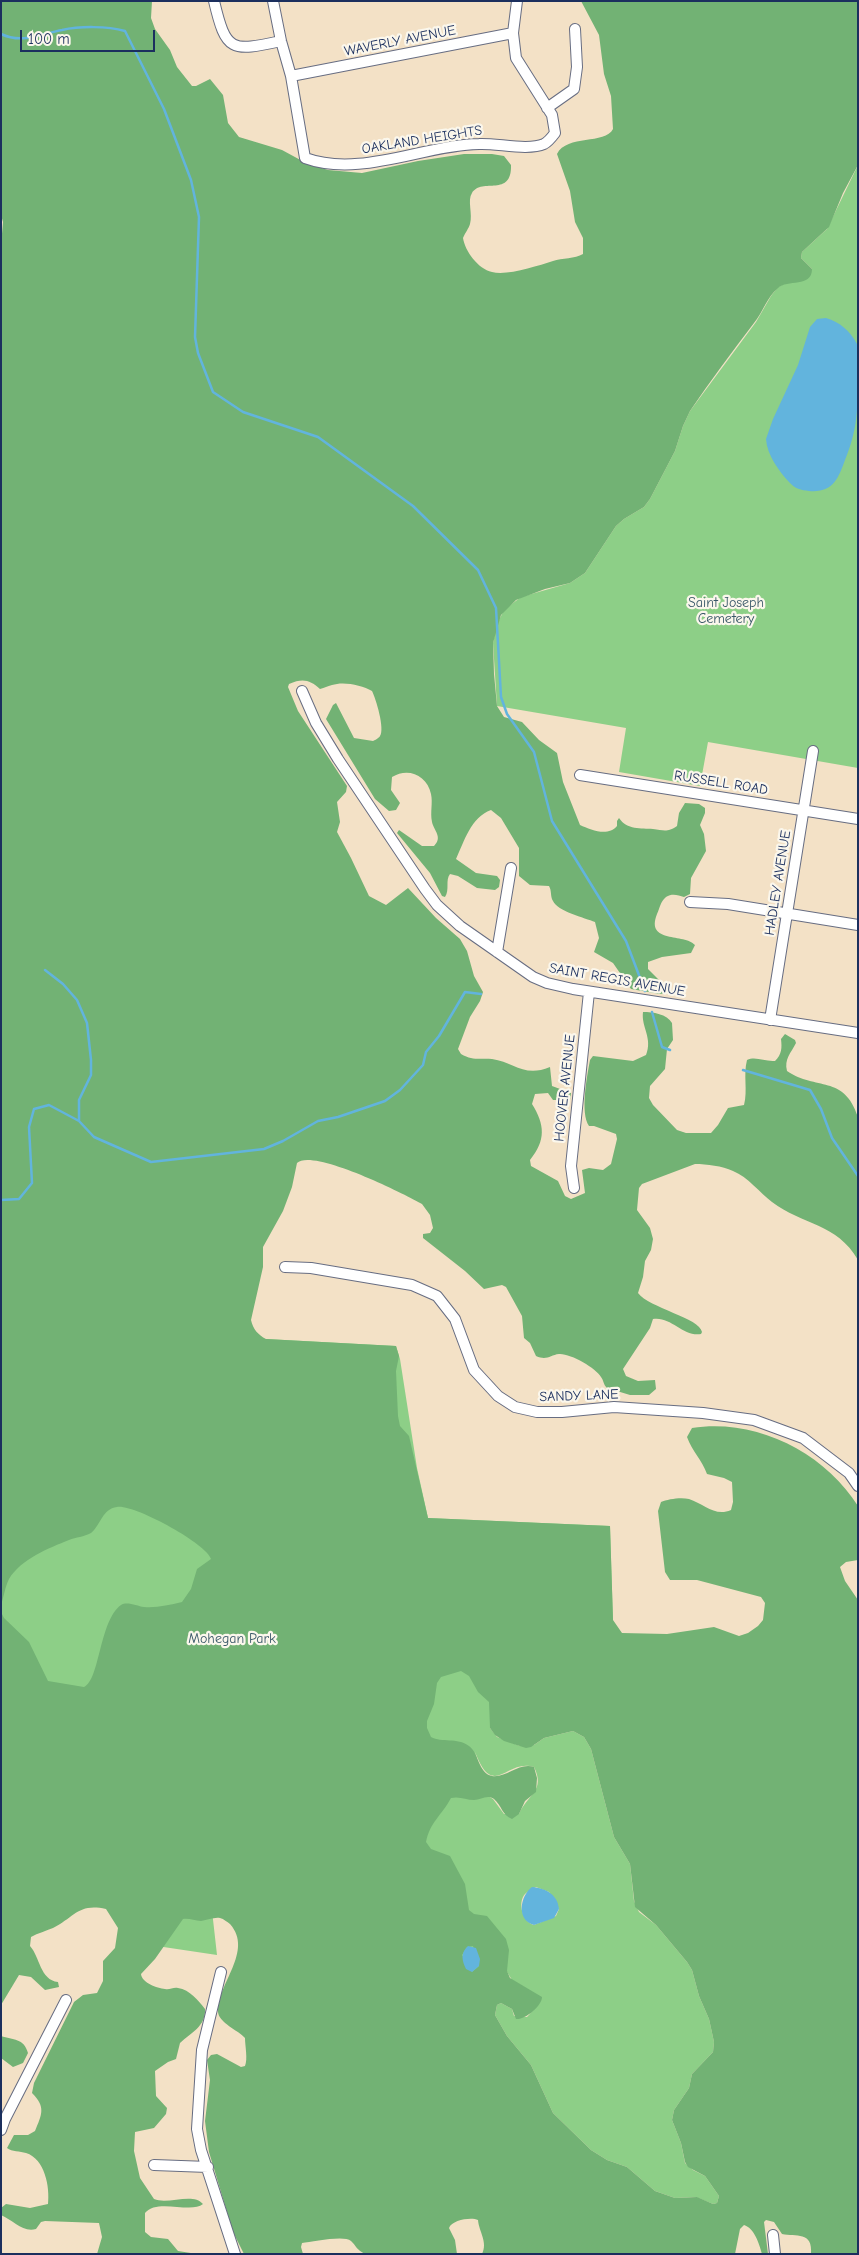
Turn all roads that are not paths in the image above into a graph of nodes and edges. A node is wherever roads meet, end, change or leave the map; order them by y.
1 (214, 1) edge
2 (273, 1) edge
3 (517, 1) edge
4 (575, 29) dead end
5 (513, 33) junction
6 (281, 41) junction
7 (291, 76) junction
8 (547, 108) junction
9 (302, 691) dead end
10 (813, 751) dead end
11 (580, 775) dead end
12 (804, 810) junction
13 (858, 819) edge
14 (511, 868) dead end
15 (690, 902) dead end
16 (787, 914) junction
17 (858, 925) edge
18 (497, 952) junction
19 (589, 992) junction
20 (770, 1020) junction
21 (858, 1033) edge
22 (574, 1188) dead end
23 (285, 1267) dead end
24 (858, 1486) edge
25 (221, 1972) dead end
26 (66, 2000) dead end
27 (1, 2130) edge
28 (154, 2165) dead end
29 (208, 2167) junction
30 (773, 2235) dead end
31 (235, 2254) edge
32 (775, 2254) edge

1 - 6 street
2 - 6 street, OAKLAND HEIGHTS
3 - 5 street, OAKLAND HEIGHTS
4 - 8 street
5 - 7 street, WAVERLY AVENUE
5 - 8 street, OAKLAND HEIGHTS
6 - 7 street, OAKLAND HEIGHTS
7 - 8 street, OAKLAND HEIGHTS
9 - 18 street, SAINT REGIS AVENUE
10 - 12 street, HADLEY AVENUE
11 - 12 street, RUSSELL ROAD
12 - 13 street, RUSSELL ROAD
12 - 16 street, HADLEY AVENUE
14 - 18 street
15 - 16 street
16 - 17 street
16 - 20 street, HADLEY AVENUE
18 - 19 street, SAINT REGIS AVENUE
19 - 20 street, SAINT REGIS AVENUE
19 - 22 street, HOOVER AVENUE
20 - 21 street, SAINT REGIS AVENUE
23 - 24 street, SANDY LANE
25 - 29 street
26 - 27 street
28 - 29 street
29 - 31 street
30 - 32 street

